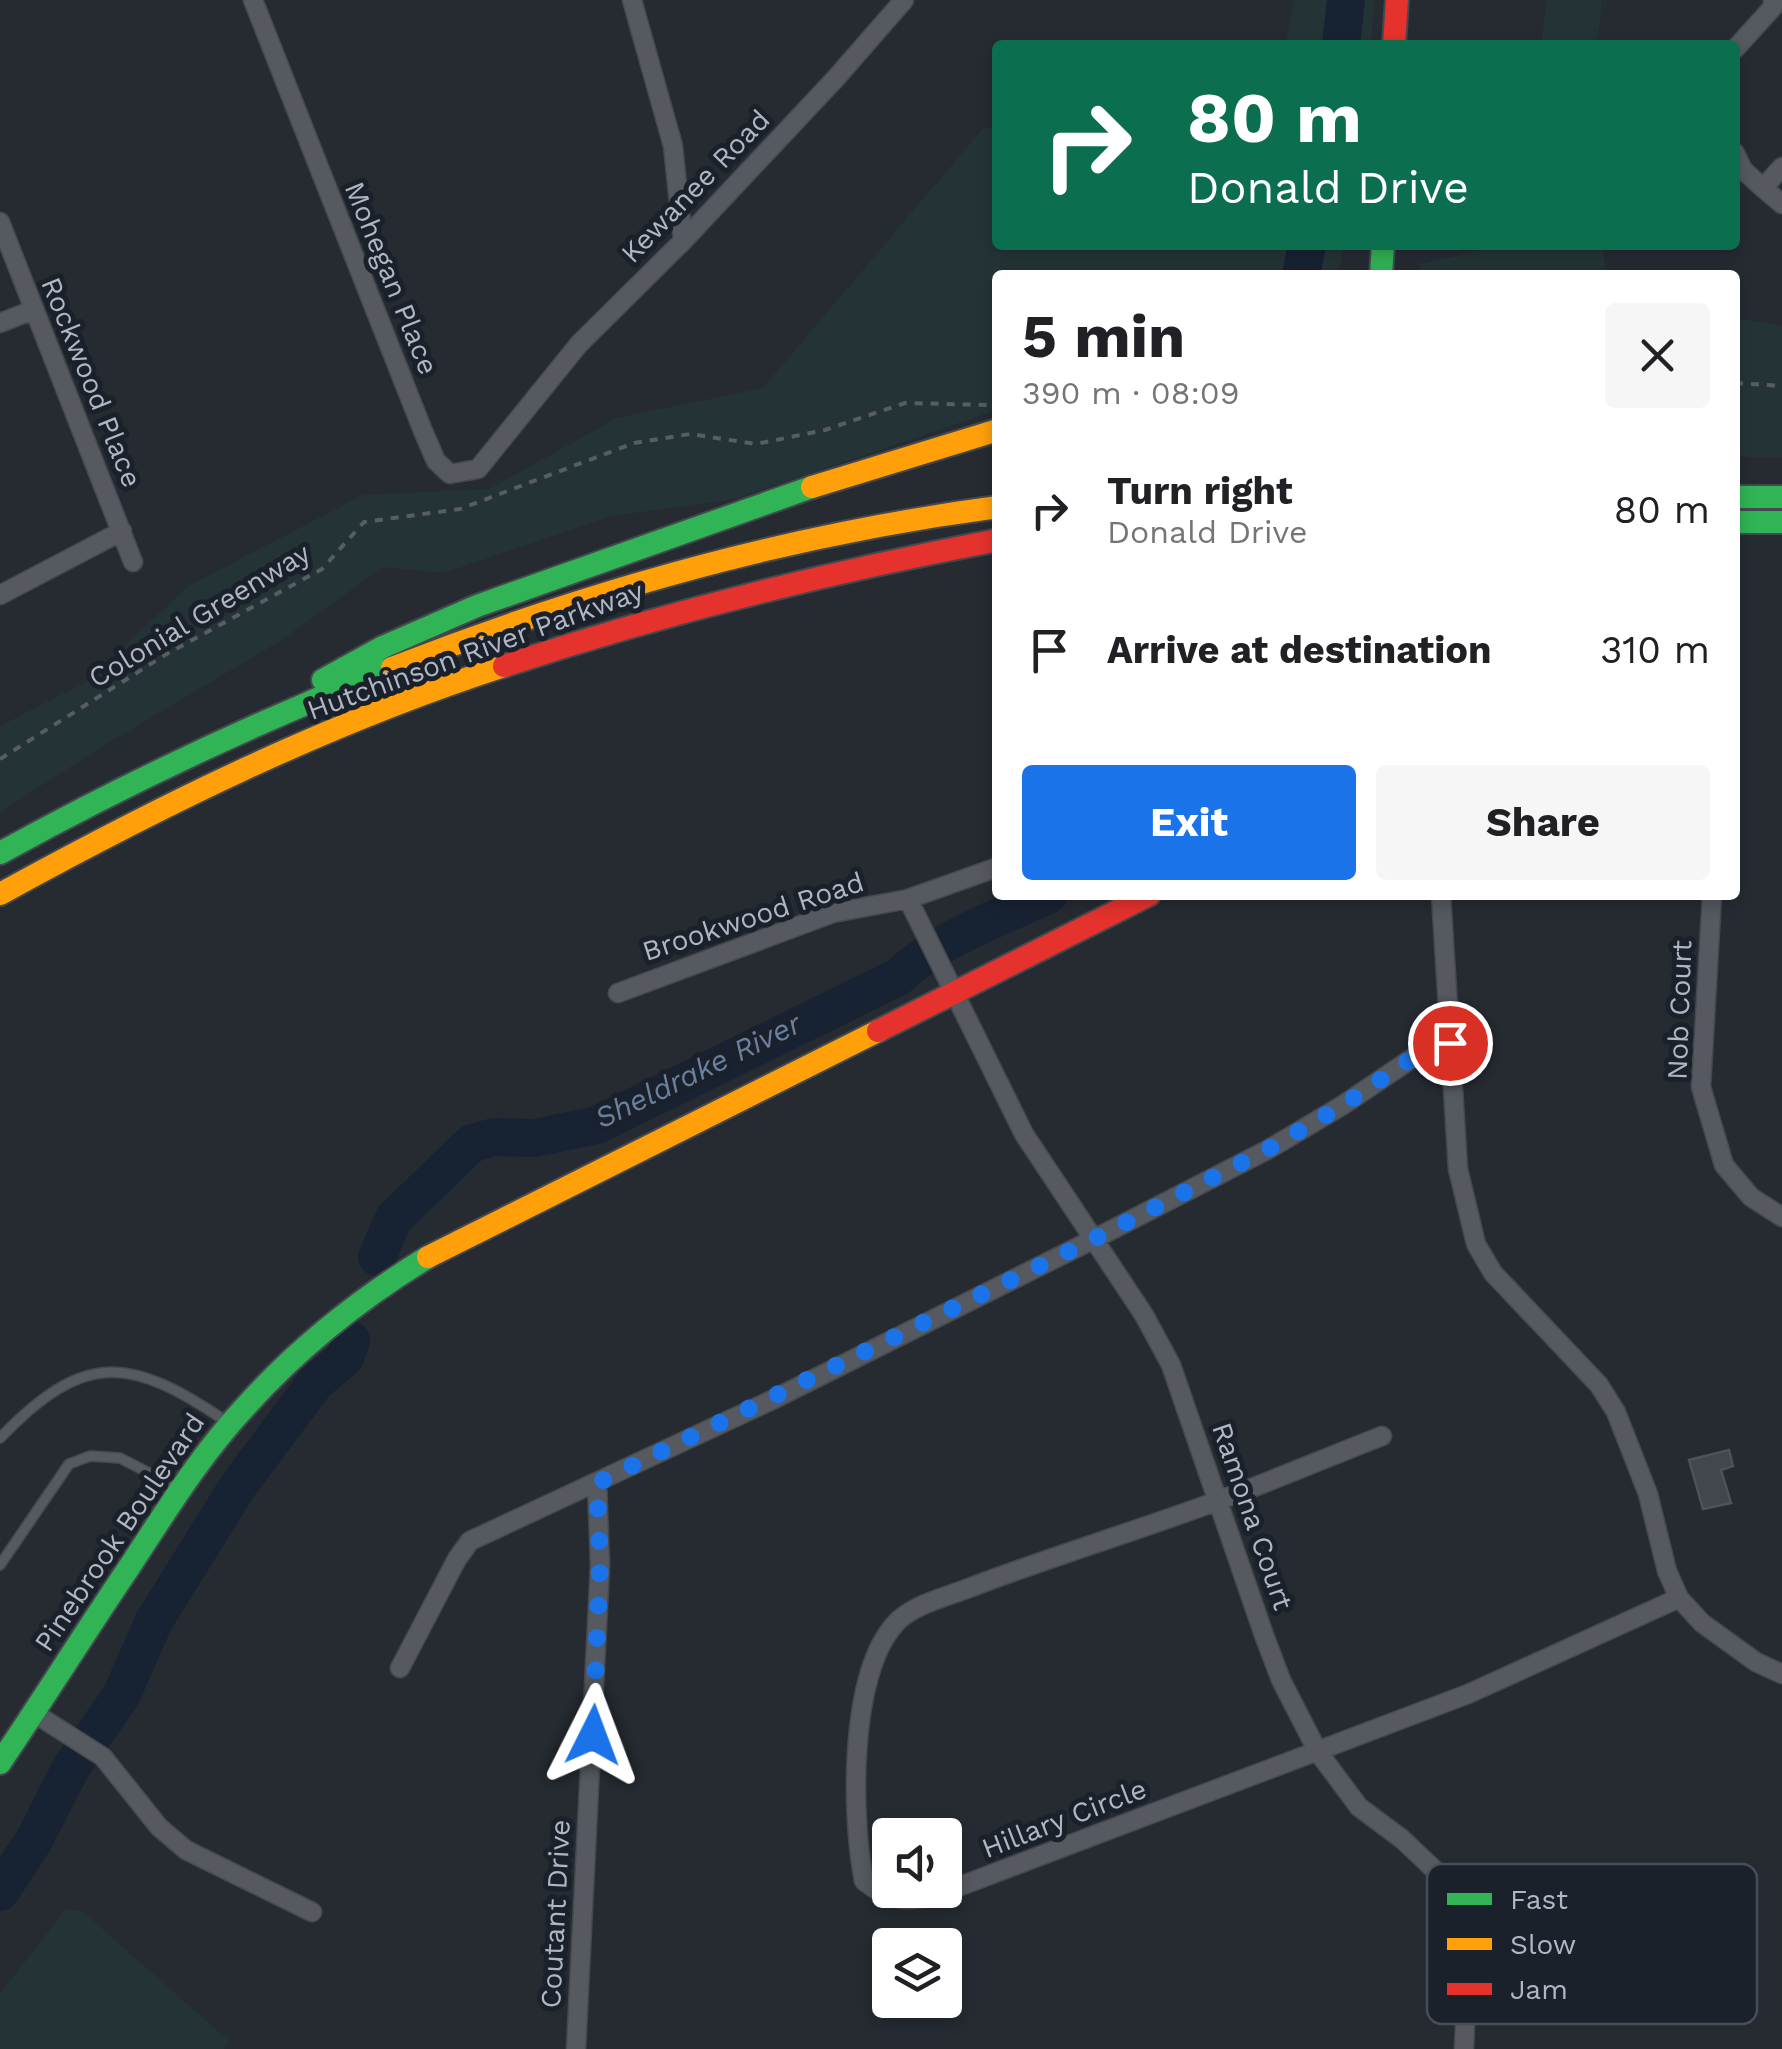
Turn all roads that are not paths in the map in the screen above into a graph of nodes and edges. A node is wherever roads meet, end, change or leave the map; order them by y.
1 (253, 0) edge
2 (632, 0) edge
3 (904, 0) edge
4 (1397, 0) edge
5 (1773, 0) edge
6 (1394, 40) edge
7 (1740, 43) edge
8 (1740, 164) edge
9 (1782, 167) edge
10 (1763, 188) junction
11 (1782, 204) edge
12 (0, 222) edge
13 (682, 241) junction
14 (33, 310) junction
15 (0, 323) edge
16 (526, 411) joint
17 (992, 432) edge
18 (1782, 497) edge
19 (1740, 498) edge
20 (992, 508) edge
21 (1740, 522) edge
22 (1782, 522) edge
23 (122, 531) junction
24 (992, 541) edge
25 (133, 562) dead end
26 (0, 594) edge
27 (241, 731) junction
28 (0, 853) edge
29 (992, 868) edge
30 (0, 894) edge
31 (908, 899) junction
32 (1138, 900) edge
33 (1441, 900) edge
34 (1712, 900) edge
35 (618, 993) dead end
36 (952, 994) junction
37 (1450, 1043) junction
38 (1782, 1217) edge
39 (1094, 1239) junction
40 (230, 1424) junction
41 (1382, 1436) dead end
42 (0, 1438) edge
43 (597, 1483) junction
44 (180, 1489) junction
45 (1220, 1500) junction
46 (0, 1566) edge
47 (1679, 1598) junction
48 (400, 1668) dead end
49 (1782, 1674) edge
50 (34, 1713) junction
51 (1318, 1752) junction
52 (0, 1764) edge
53 (1428, 1864) edge
54 (312, 1912) dead end
55 (1465, 2024) edge
56 (576, 2049) edge
57 (1464, 2049) edge

1 - 16 street, Mohegan Place
2 - 13 street
3 - 13 street, Kewanee Road
4 - 6 main road
5 - 7 street
8 - 10 street
9 - 10 street
10 - 11 street
12 - 14 street, Rockwood Place
13 - 16 street, Kewanee Road
14 - 15 street
14 - 23 street, Rockwood Place
17 - 27 main road
18 - 19 main road
20 - 27 main road, Hutchinson River Parkway
21 - 22 main road
23 - 25 street, Rockwood Place
23 - 26 street
24 - 30 main road, Hutchinson River Parkway
27 - 28 main road, Hutchinson River Parkway
29 - 31 street, Brookwood Road
31 - 35 street, Brookwood Road
31 - 36 street, Brookwood Road
32 - 36 main road, Pinebrook Boulevard
33 - 37 street
34 - 38 street, Nob Court
36 - 39 street, Ramona Court
36 - 40 main road, Pinebrook Boulevard
37 - 39 street
37 - 47 street
39 - 43 street
39 - 45 street, Ramona Court
40 - 42 lane
40 - 44 main road, Pinebrook Boulevard
41 - 45 street, Hillary Circle
43 - 48 street
43 - 56 street, Coutant Drive
44 - 46 lane
44 - 50 main road, Pinebrook Boulevard
45 - 51 street, Ramona Court
45 - 51 street, Hillary Circle
47 - 49 street
47 - 51 street, Hillary Circle
50 - 52 main road, Pinebrook Boulevard
50 - 54 street
51 - 53 street, Ramona Court
55 - 57 street, Ramona Court

